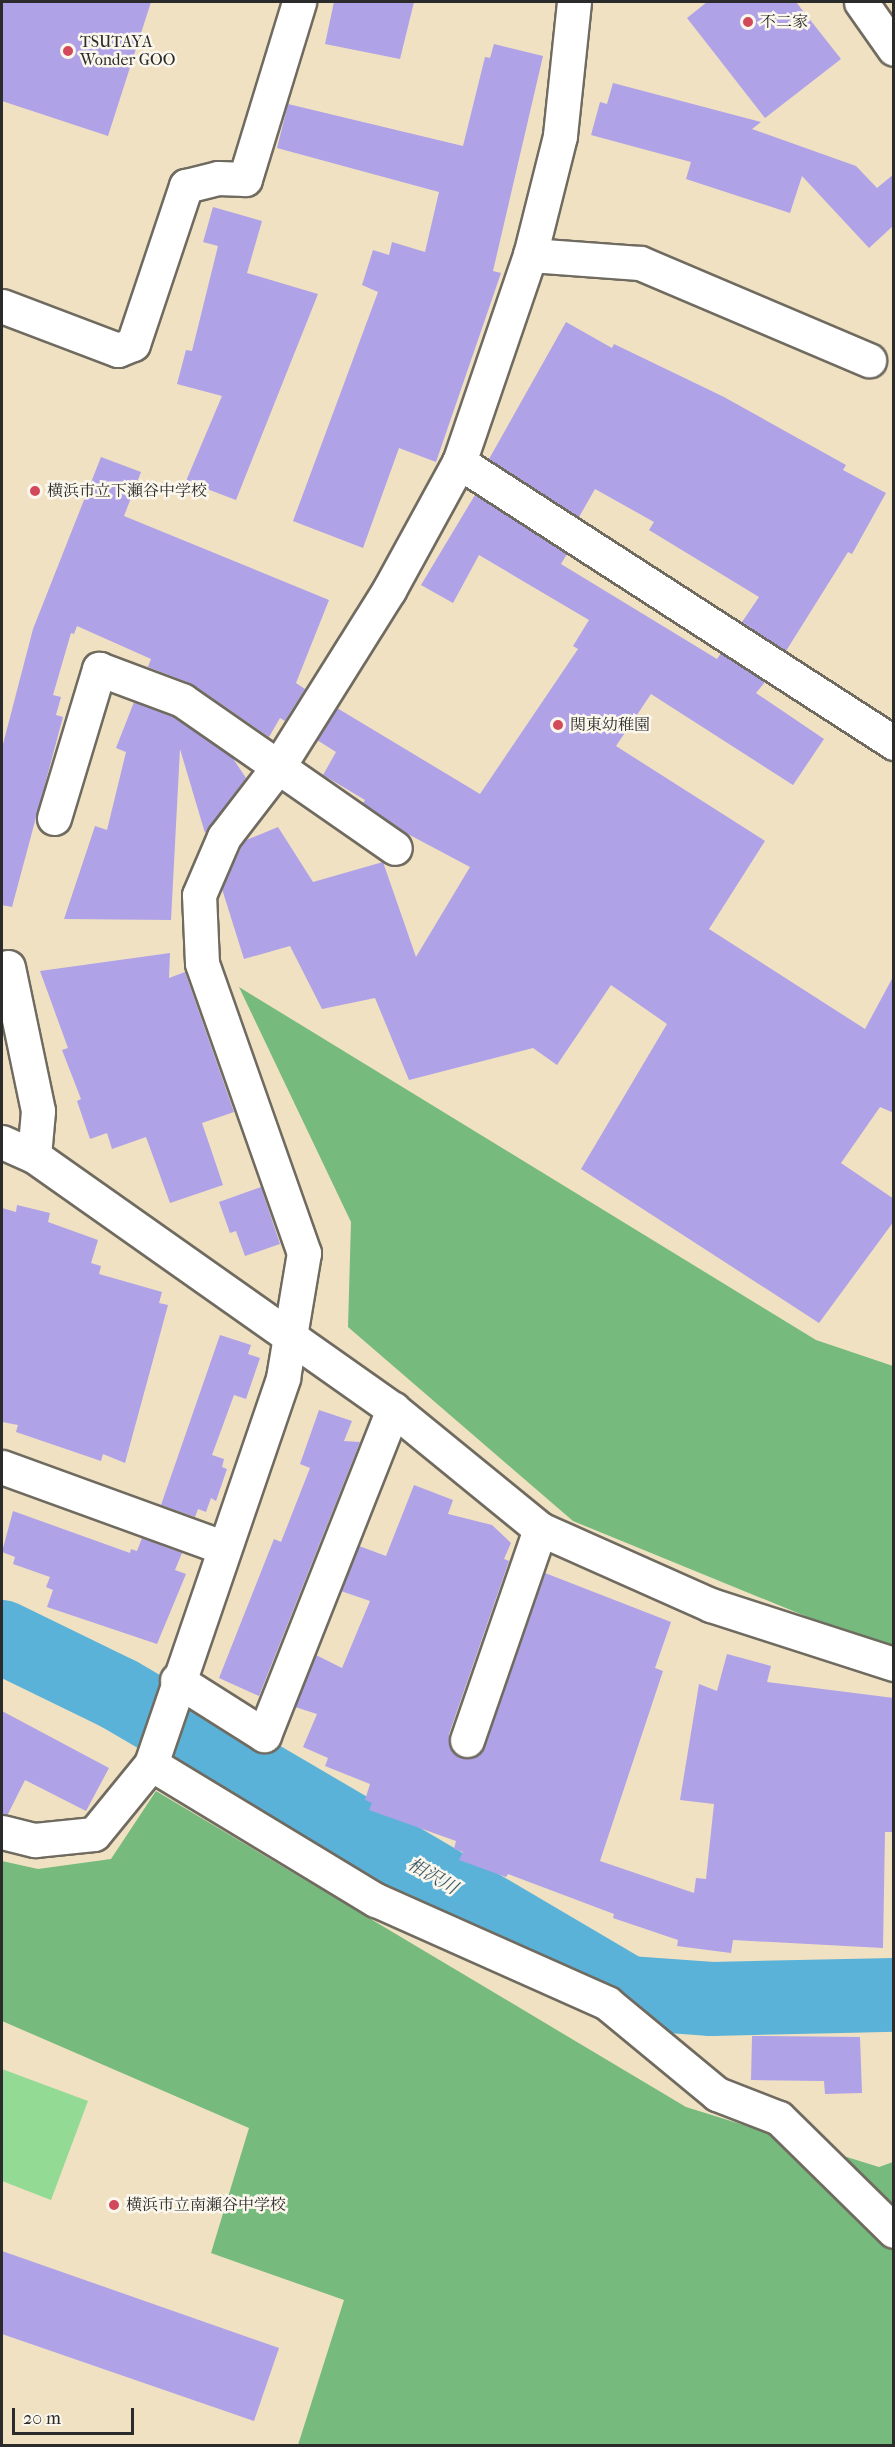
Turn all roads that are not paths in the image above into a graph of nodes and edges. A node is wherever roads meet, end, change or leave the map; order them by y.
1 (299, 2) edge
2 (574, 2) edge
3 (861, 2) edge
4 (894, 49) edge
5 (530, 255) junction
6 (2, 306) edge
7 (869, 360) dead end
8 (459, 462) junction
9 (894, 743) edge
10 (278, 768) junction
11 (54, 818) dead end
12 (395, 848) dead end
13 (8, 967) dead end
14 (2, 1142) edge
15 (34, 1156) junction
16 (289, 1336) junction
17 (393, 1409) junction
18 (2, 1467) edge
19 (540, 1529) junction
20 (224, 1548) junction
21 (894, 1664) edge
22 (174, 1689) junction
23 (467, 1740) dead end
24 (154, 1753) junction
25 (2, 1832) edge
26 (894, 2231) edge

1 - 6 street
2 - 5 street
3 - 4 street
5 - 7 street
5 - 8 street
8 - 9 street
8 - 10 street
10 - 11 street
10 - 12 street
10 - 16 street
13 - 15 street
14 - 15 street
15 - 16 street
16 - 17 street
16 - 20 street
17 - 19 street
17 - 22 street
18 - 20 street
19 - 21 street
19 - 23 street
20 - 22 street
22 - 24 street
24 - 25 street
24 - 26 street

